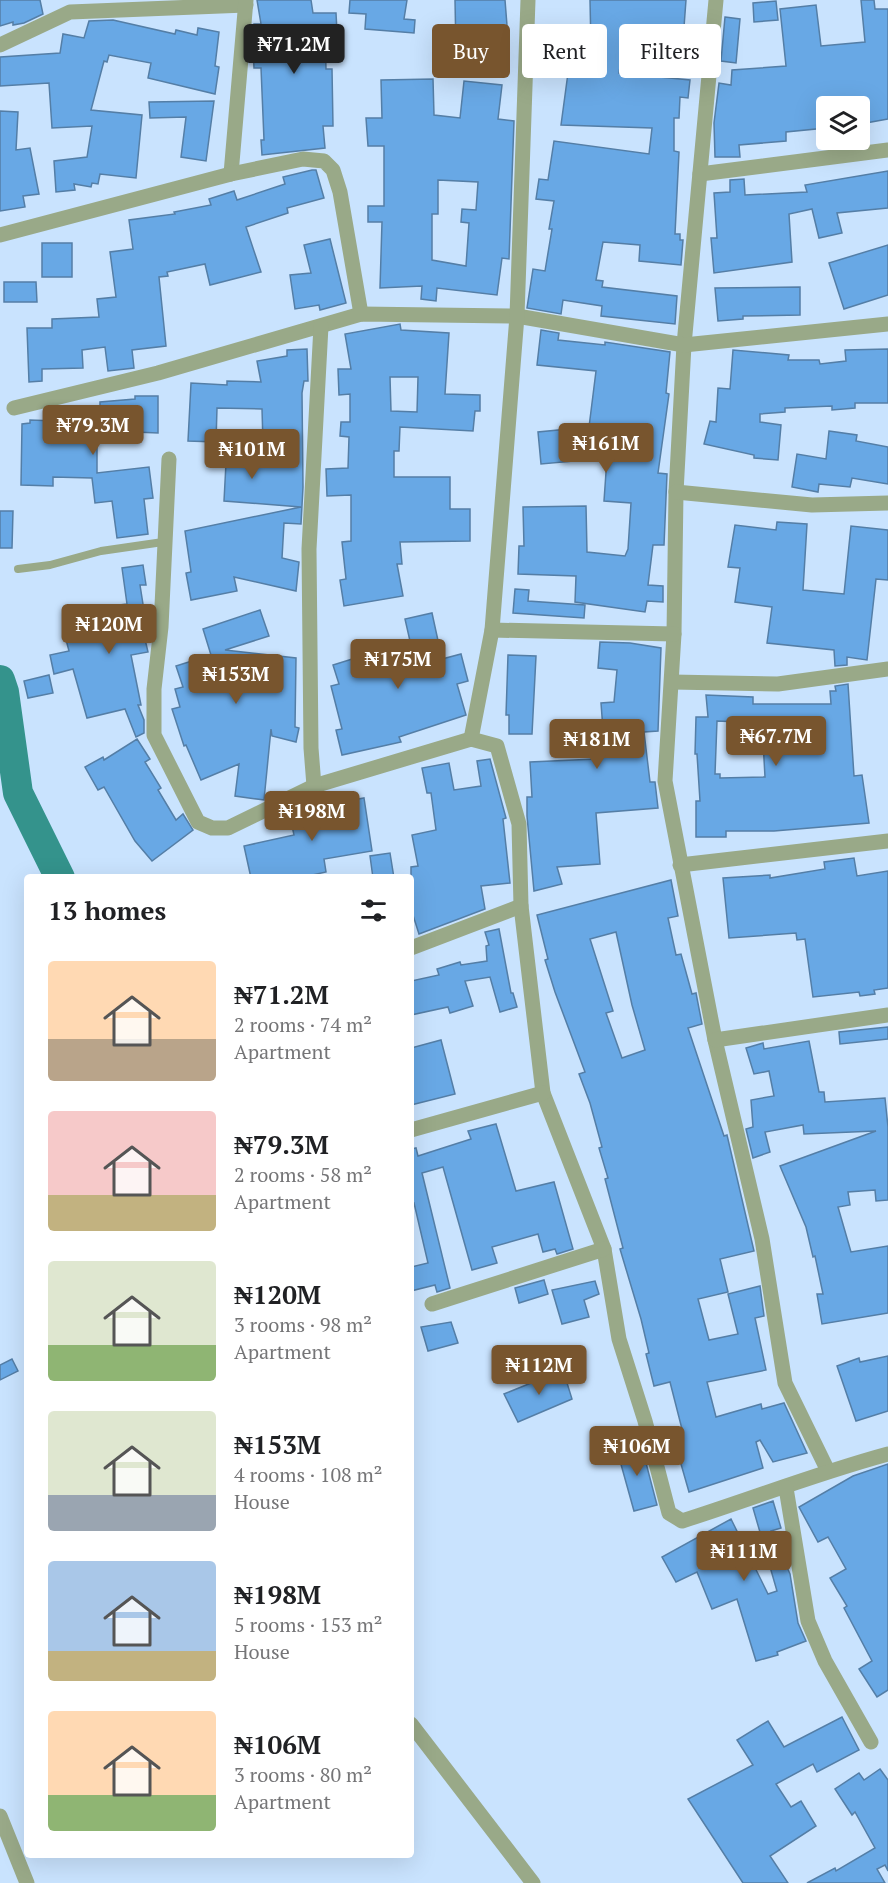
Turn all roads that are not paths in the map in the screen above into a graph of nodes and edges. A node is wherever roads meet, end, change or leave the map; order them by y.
1 (528, 0) edge
2 (716, 0) edge
3 (246, 2) edge
4 (0, 45) edge
5 (888, 150) edge
6 (231, 174) junction
7 (700, 174) junction
8 (0, 235) edge
9 (361, 314) junction
10 (517, 316) junction
11 (888, 324) edge
12 (321, 326) junction
13 (684, 345) junction
14 (14, 408) dead end
15 (169, 459) dead end
16 (676, 492) junction
17 (888, 503) edge
18 (164, 542) junction
19 (18, 569) dead end
20 (492, 630) junction
21 (675, 634) junction
22 (888, 669) edge
23 (672, 682) junction
24 (471, 739) junction
25 (314, 786) junction
26 (888, 841) edge
27 (680, 866) junction
28 (521, 906) junction
29 (414, 947) edge
30 (888, 1016) edge
31 (715, 1040) junction
32 (543, 1093) junction
33 (414, 1129) edge
34 (604, 1249) junction
35 (432, 1304) dead end
36 (888, 1454) edge
37 (828, 1471) junction
38 (786, 1488) junction
39 (414, 1728) edge
40 (871, 1742) dead end
41 (0, 1816) edge
42 (27, 1883) edge
43 (533, 1883) edge

1 - 10 street
2 - 7 street
3 - 4 street
3 - 6 street
5 - 7 street
6 - 8 street
6 - 9 street
7 - 13 street
9 - 10 street
9 - 12 street
10 - 13 street
10 - 20 street
11 - 13 street
12 - 14 street
12 - 25 street
13 - 16 street
15 - 18 street
16 - 17 street
16 - 21 street
18 - 19 lane
18 - 25 street
20 - 21 street
20 - 24 street
21 - 23 street
22 - 23 street
23 - 27 street
24 - 25 street
24 - 28 street
26 - 27 street
27 - 31 street
28 - 29 street
28 - 32 street
30 - 31 street
31 - 37 street
32 - 33 street
32 - 34 street
34 - 35 street
34 - 38 street
36 - 37 street
37 - 38 street
38 - 40 street
39 - 43 street
41 - 42 street

